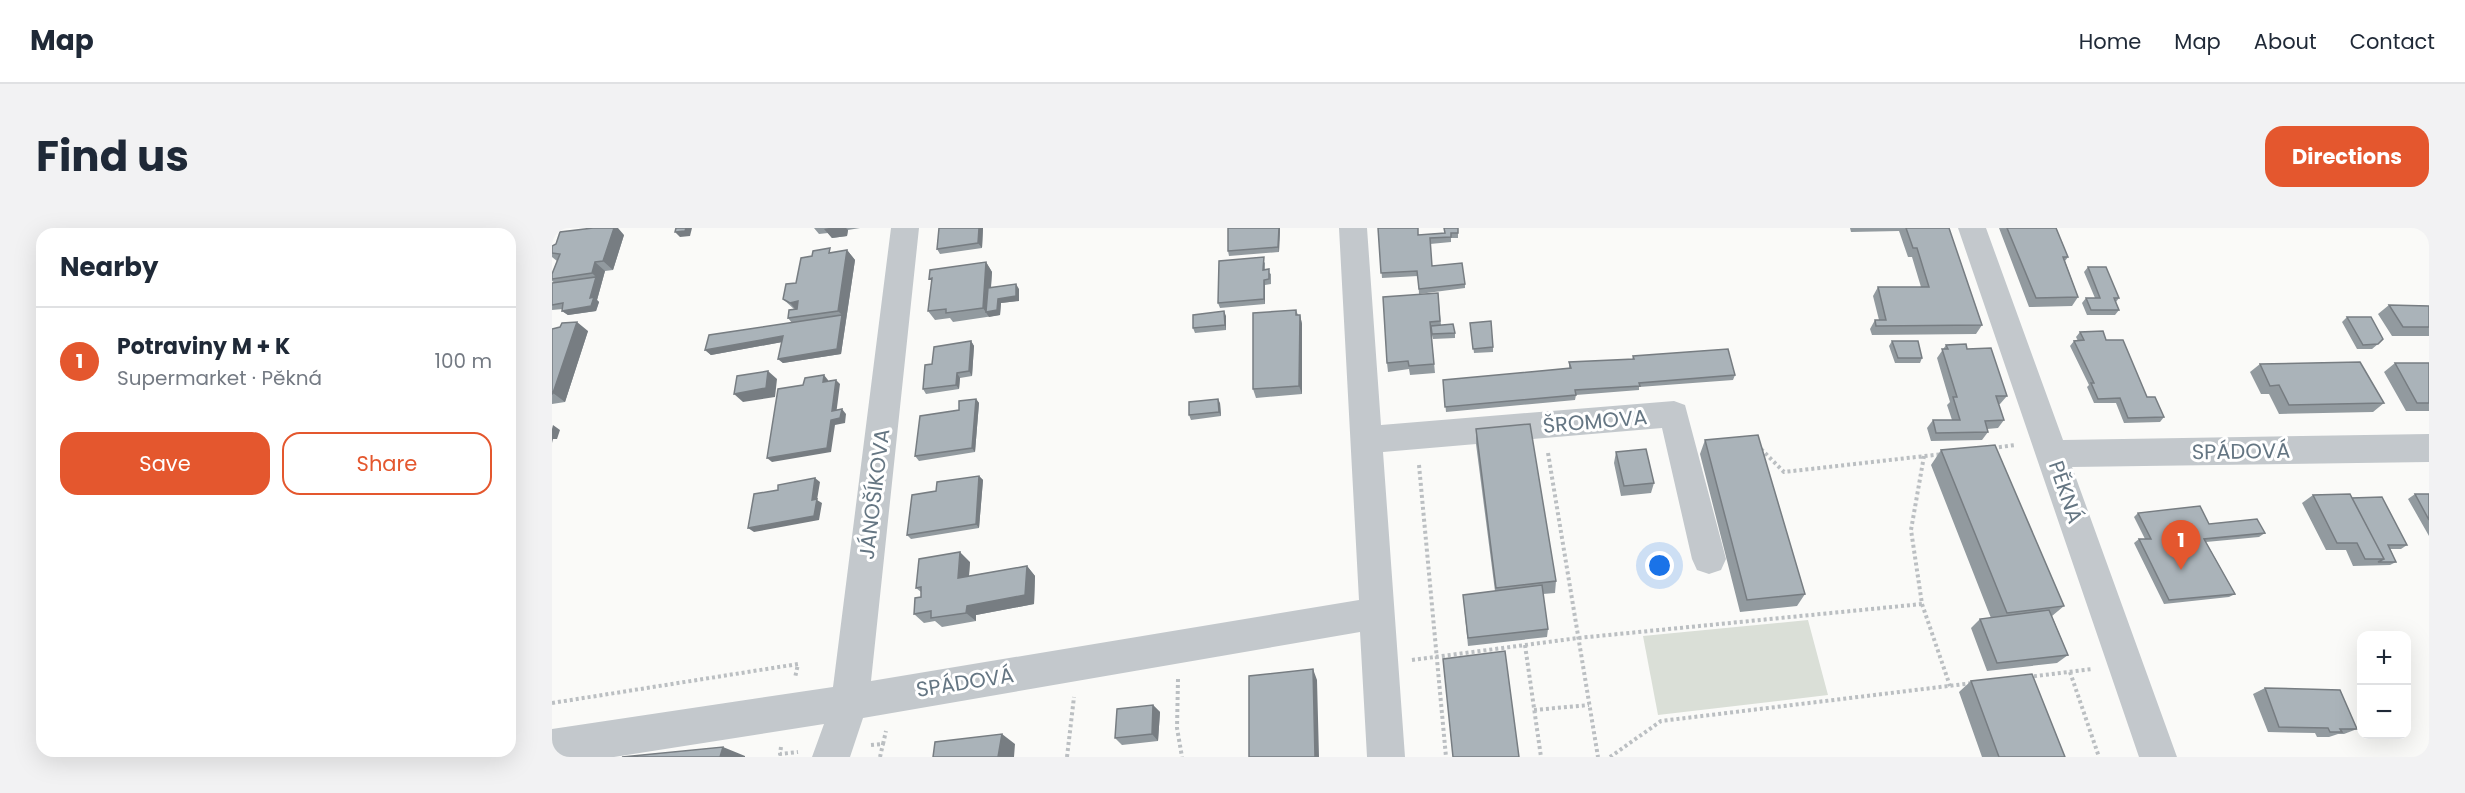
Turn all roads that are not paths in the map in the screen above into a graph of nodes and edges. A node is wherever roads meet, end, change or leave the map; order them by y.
1 (905, 228) edge
2 (1353, 228) edge
3 (1972, 228) edge
4 (1366, 440) junction
5 (2429, 448) edge
6 (2053, 454) junction
7 (1709, 559) dead end
8 (1377, 613) junction
9 (850, 702) junction
10 (552, 748) edge
11 (831, 757) edge
12 (1386, 757) edge
13 (2158, 757) edge

1 - 9 street, JÁNOŠÍKOVA
2 - 4 street
3 - 6 street, PĚKNÁ
4 - 7 street, ŠROMOVA
4 - 8 street
5 - 6 street, SPÁDOVÁ
6 - 13 street, PĚKNÁ
8 - 9 street, SPÁDOVÁ
8 - 12 street
9 - 10 street, SPÁDOVÁ
9 - 11 street, JÁNOŠÍKOVA

